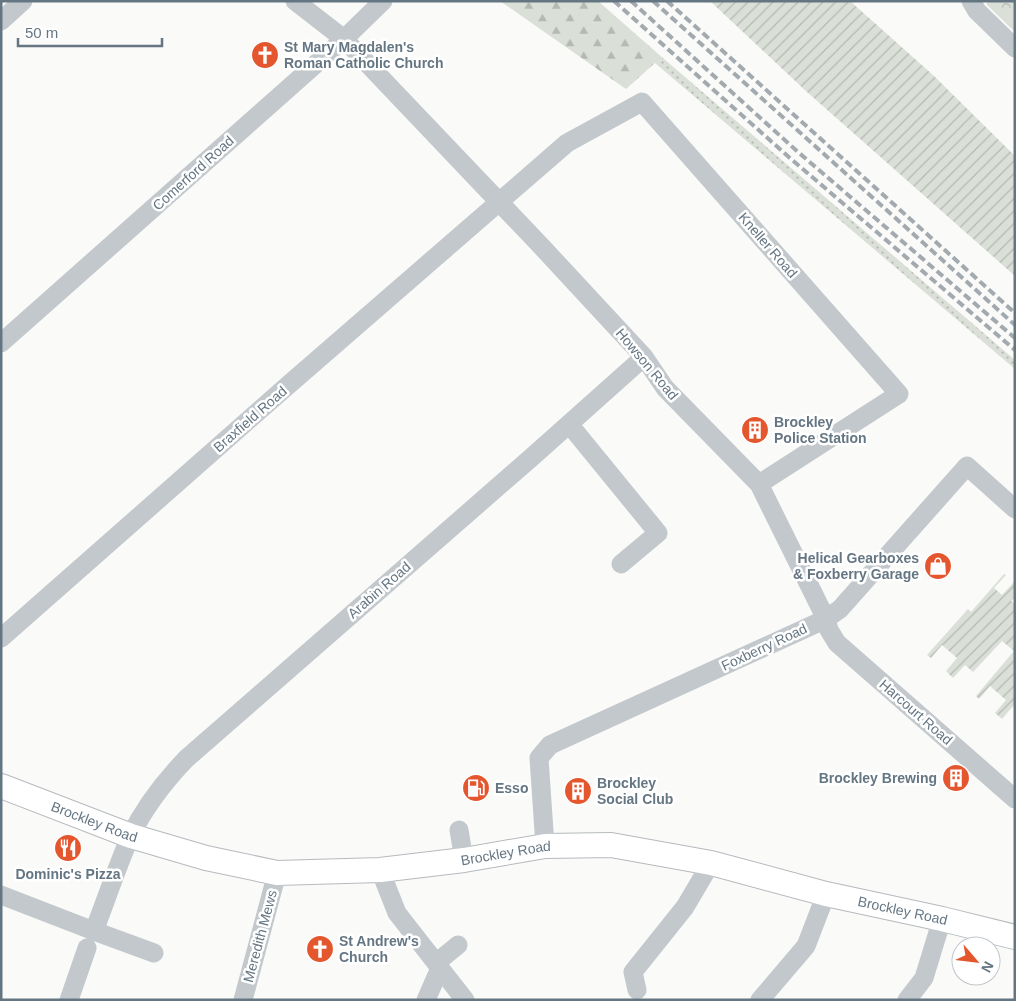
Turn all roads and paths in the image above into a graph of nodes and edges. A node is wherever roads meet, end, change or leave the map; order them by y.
1 (23, 1) edge
2 (295, 1) edge
3 (383, 1) edge
4 (971, 1) edge
5 (1, 21) edge
6 (344, 39) junction
7 (1015, 48) edge
8 (500, 202) junction
9 (1, 343) edge
10 (644, 357) junction
11 (569, 424) junction
12 (760, 484) junction
13 (1015, 509) edge
14 (620, 564) dead end
15 (826, 619) junction
16 (1, 638) edge
17 (1, 786) edge
18 (1015, 799) edge
19 (459, 830) dead end
20 (131, 836) junction
21 (545, 846) junction
22 (464, 860) junction
23 (711, 863) junction
24 (380, 870) junction
25 (278, 873) junction
26 (826, 894) junction
27 (1, 895) edge
28 (942, 919) junction
29 (1015, 937) edge
30 (91, 939) junction
31 (458, 945) dead end
32 (154, 953) dead end
33 (438, 966) junction
34 (637, 990) dead end
35 (912, 999) edge
36 (69, 1000) edge
37 (243, 1000) edge
38 (426, 1000) edge
39 (464, 1000) edge
40 (760, 1000) edge

1 - 5 street
2 - 6 street
3 - 6 street, Comerford Road
4 - 7 street
6 - 8 street, Howson Road
6 - 9 street, Comerford Road
8 - 10 street, Howson Road
8 - 12 street, Kneller Road
8 - 16 street, Braxfield Road
10 - 11 street, Arabin Road
10 - 12 street, Howson Road
11 - 14 street
11 - 20 street, Arabin Road
12 - 15 street, Howson Road
13 - 15 street, Foxberry Road
15 - 18 street, Harcourt Road
15 - 21 street, Foxberry Road
17 - 20 main road, Brockley Road
19 - 22 street
20 - 25 main road, Brockley Road
20 - 30 street, Arabin Road
21 - 22 main road, Brockley Road
21 - 23 main road, Brockley Road
22 - 24 main road, Brockley Road
23 - 26 main road, Brockley Road
23 - 34 street
24 - 25 main road, Brockley Road
24 - 33 street
25 - 37 street, Meredith Mews
26 - 28 main road, Brockley Road
26 - 40 street
27 - 30 street
28 - 29 main road, Brockley Road
28 - 35 street
30 - 32 street
30 - 36 street, Arabin Road
31 - 33 street
33 - 38 street
33 - 39 street

